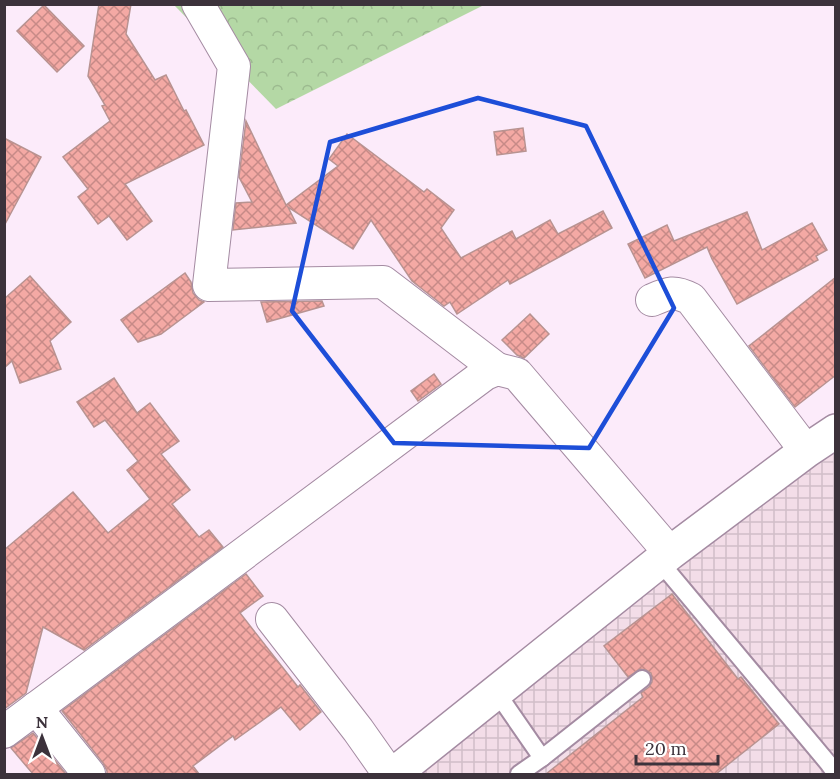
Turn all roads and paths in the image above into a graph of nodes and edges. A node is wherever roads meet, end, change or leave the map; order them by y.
1 (198, 4) edge
2 (652, 300) dead end
3 (497, 369) junction
4 (836, 431) edge
5 (806, 451) junction
6 (665, 557) junction
7 (272, 620) dead end
8 (642, 679) dead end
9 (497, 693) junction
10 (36, 708) junction
11 (4, 732) edge
12 (542, 758) junction
13 (833, 765) edge
14 (89, 774) edge
15 (389, 774) edge
16 (394, 774) edge
17 (519, 774) edge

1 - 3 street
2 - 5 street
3 - 6 street
3 - 10 street
4 - 5 street
5 - 6 street
6 - 9 street
6 - 13 lane
7 - 15 street
8 - 12 lane
9 - 12 lane
9 - 16 street
10 - 11 street
10 - 14 street
12 - 17 lane

